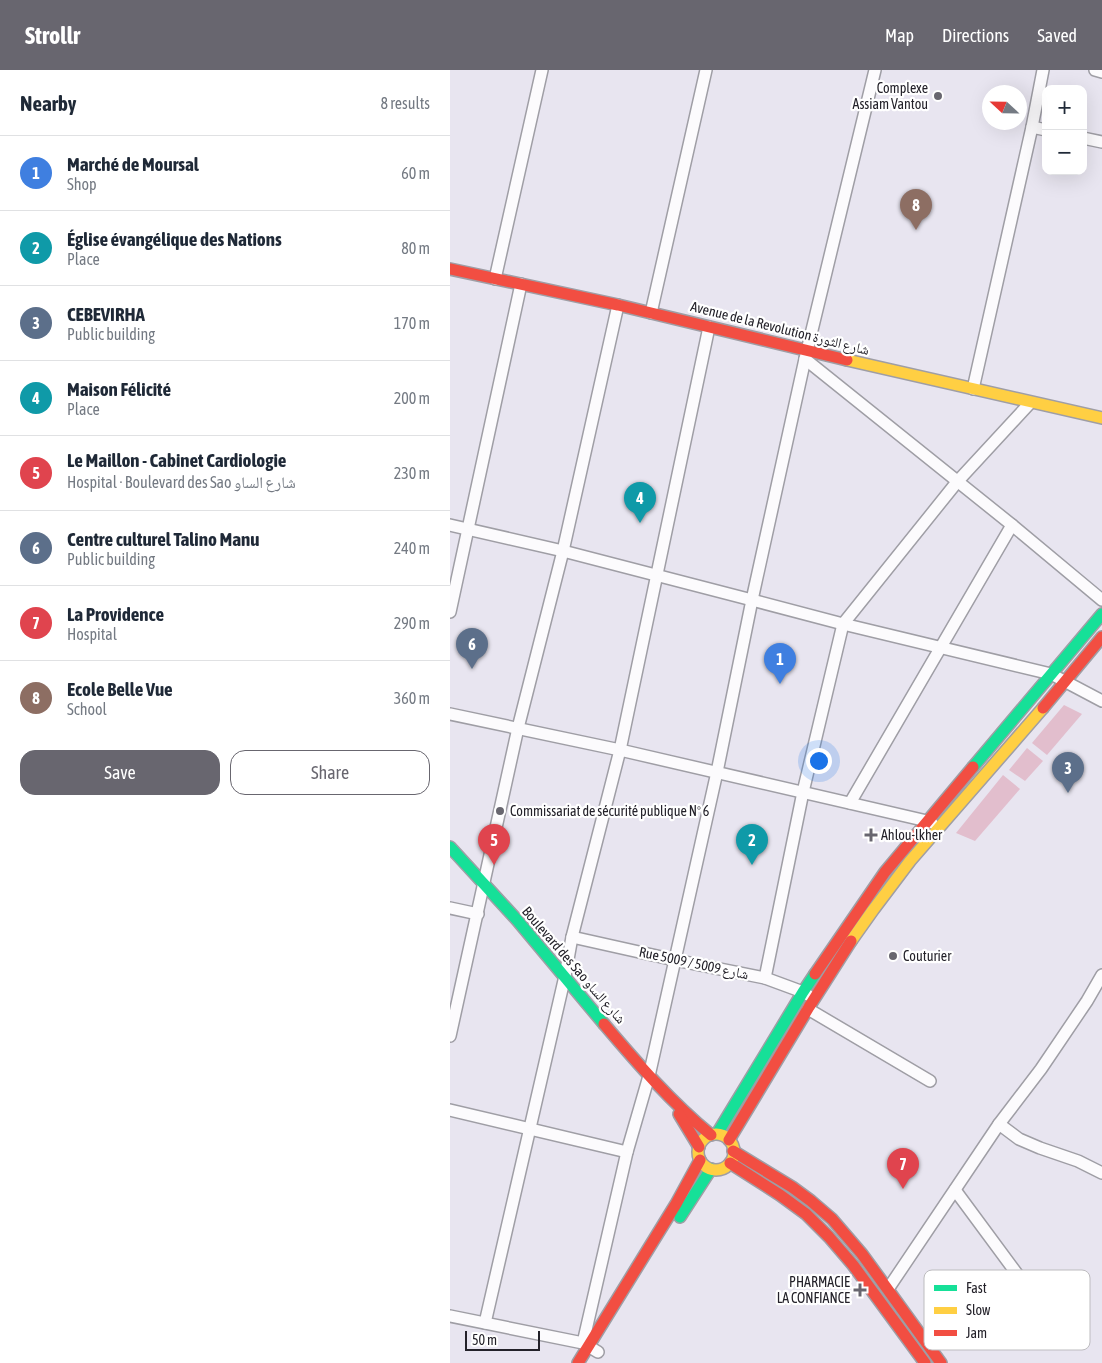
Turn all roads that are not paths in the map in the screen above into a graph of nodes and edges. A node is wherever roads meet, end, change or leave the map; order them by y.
1 (542, 70) edge
2 (706, 70) edge
3 (875, 70) edge
4 (1043, 70) edge
5 (1095, 70) edge
6 (1102, 72) edge
7 (1032, 127) junction
8 (1042, 129) edge
9 (1087, 139) edge
10 (1102, 142) edge
11 (450, 269) edge
12 (495, 279) junction
13 (521, 284) junction
14 (618, 305) junction
15 (651, 313) junction
16 (709, 327) junction
17 (806, 355) junction
18 (973, 389) junction
19 (1030, 403) junction
20 (1102, 418) edge
21 (957, 482) junction
22 (450, 525) edge
23 (1012, 525) junction
24 (469, 530) junction
25 (563, 551) junction
26 (657, 575) junction
27 (752, 600) junction
28 (1102, 600) edge
29 (450, 612) edge
30 (1102, 614) edge
31 (842, 624) junction
32 (1102, 637) edge
33 (940, 647) junction
34 (1051, 674) junction
35 (1065, 681) junction
36 (1102, 701) edge
37 (450, 714) edge
38 (518, 728) junction
39 (620, 750) junction
40 (717, 772) junction
41 (803, 792) junction
42 (850, 803) junction
43 (927, 821) junction
44 (938, 827) junction
45 (450, 847) edge
46 (483, 883) junction
47 (450, 908) edge
48 (478, 914) junction
49 (572, 937) junction
50 (675, 960) junction
51 (1102, 974) edge
52 (565, 976) junction
53 (764, 978) junction
54 (803, 992) junction
55 (811, 1004) junction
56 (450, 1036) edge
57 (649, 1076) junction
58 (930, 1081) dead end
59 (674, 1103) junction
60 (450, 1110) edge
61 (999, 1124) junction
62 (530, 1129) junction
63 (714, 1135) junction
64 (728, 1140) junction
65 (699, 1147) junction
66 (733, 1151) junction
67 (627, 1152) junction
68 (700, 1160) junction
69 (730, 1163) junction
70 (711, 1169) junction
71 (1102, 1173) edge
72 (955, 1190) junction
73 (1014, 1270) edge
74 (888, 1289) junction
75 (623, 1312) dead end
76 (450, 1316) edge
77 (485, 1324) junction
78 (924, 1339) edge
79 (593, 1346) junction
80 (932, 1350) edge
81 (578, 1363) edge
82 (592, 1363) edge
83 (925, 1363) edge
84 (941, 1363) edge

1 - 12 street
2 - 15 street
3 - 17 street
4 - 7 street
5 - 6 street
7 - 8 street
7 - 18 street
9 - 10 street
11 - 12 main road, Avenue de la Revolution شارع الثورة
12 - 13 main road, Avenue de la Revolution شارع الثورة
13 - 14 main road, Avenue de la Revolution شارع الثورة
13 - 24 street
14 - 15 main road, Avenue de la Revolution شارع الثورة
14 - 25 street
15 - 16 main road, Avenue de la Revolution شارع الثورة
16 - 17 main road, Avenue de la Revolution شارع الثورة
16 - 26 street
17 - 18 main road, Avenue de la Revolution شارع الثورة
17 - 21 street
17 - 27 street
18 - 19 main road, Avenue de la Revolution شارع الثورة
19 - 20 main road, Avenue de la Revolution شارع الثورة
19 - 21 street
21 - 23 street
21 - 31 street
22 - 24 street
23 - 28 street
23 - 33 street
24 - 25 street
24 - 29 street
25 - 26 street
25 - 38 street
26 - 27 street
26 - 39 street
27 - 31 street
27 - 40 street
30 - 34 main road
31 - 33 street
31 - 41 street
32 - 35 main road
33 - 34 street
33 - 42 street
34 - 35 street
34 - 43 main road
35 - 36 street
35 - 44 main road
37 - 38 street
38 - 39 street
38 - 46 street
39 - 40 street
39 - 49 street
40 - 41 street
40 - 50 street
41 - 42 street
41 - 53 street
42 - 43 street
43 - 44 street
43 - 54 main road
44 - 55 main road
45 - 46 main road, Boulevard des Sao شارع الساو
46 - 48 street
46 - 52 main road, Boulevard des Sao شارع الساو
47 - 48 street
48 - 56 street
49 - 50 street, Rue 5009 / شارع 5009
49 - 52 street
50 - 53 street, Rue 5009 / شارع 5009
50 - 57 street
51 - 61 street
52 - 57 main road, Boulevard des Sao شارع الساو
52 - 62 street
53 - 54 street, Rue 5009 / شارع 5009
54 - 55 street, Rue 5009 / شارع 5009
54 - 63 main road
55 - 58 street, Rue 5009 / شارع 5009
55 - 64 main road
57 - 59 main road, Boulevard des Sao شارع الساو
57 - 67 street
59 - 63 main road
59 - 65 main road
60 - 62 street
61 - 71 street
61 - 72 street
62 - 67 street
62 - 77 street
63 - 64 main road
63 - 65 main road
64 - 66 main road
65 - 68 main road
66 - 69 main road
66 - 74 main road
67 - 79 street
68 - 70 main road
68 - 79 main road
69 - 70 main road
69 - 83 main road
70 - 75 main road
72 - 73 street
72 - 74 street
74 - 78 main road
76 - 77 street
77 - 79 street
79 - 81 main road
79 - 82 main road
80 - 84 main road

